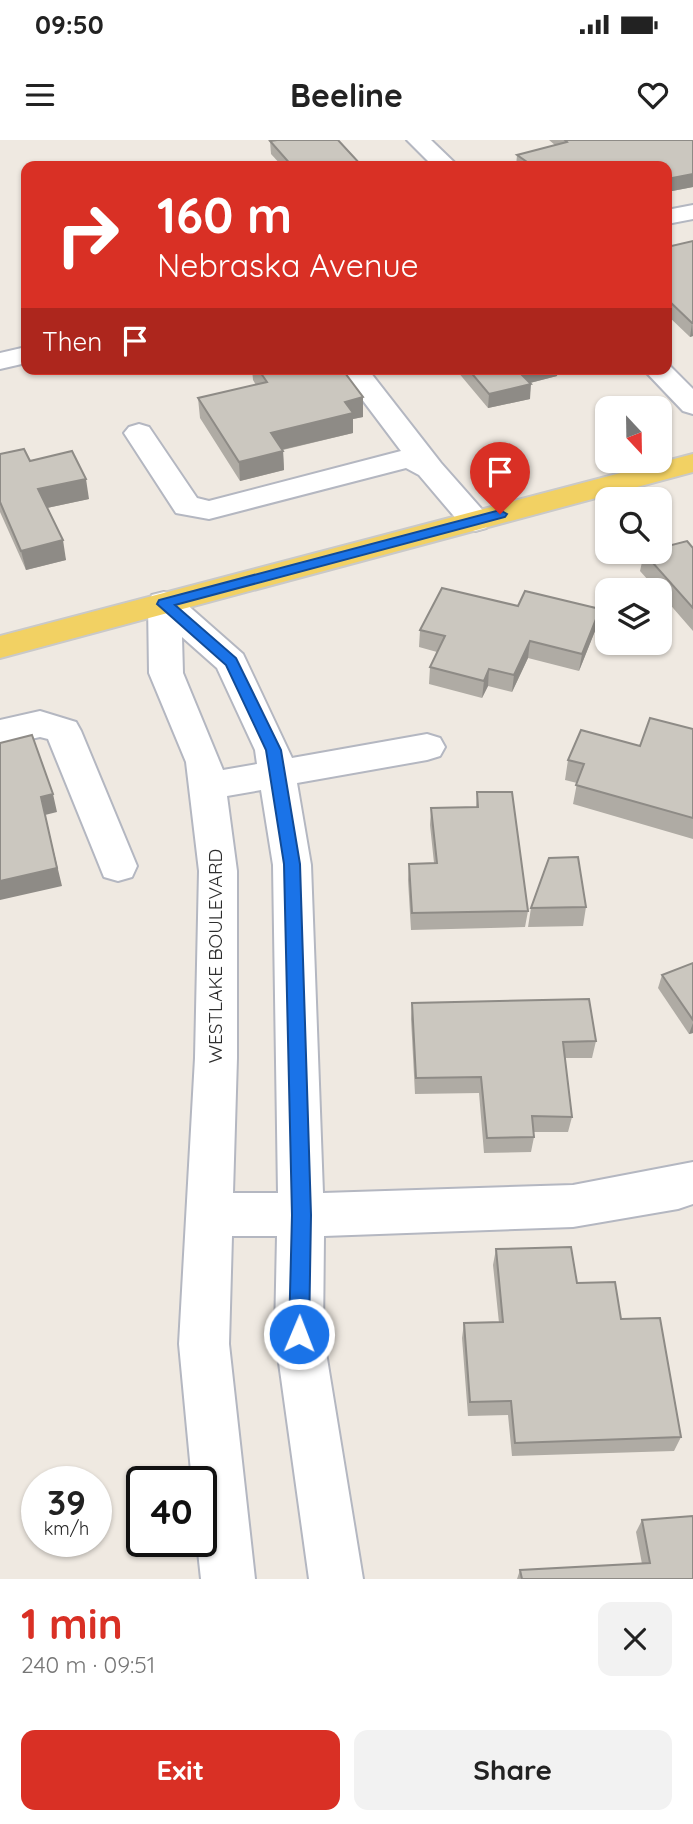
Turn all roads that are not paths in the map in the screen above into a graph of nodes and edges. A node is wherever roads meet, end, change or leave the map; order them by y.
1 (418, 140) edge
2 (441, 161) edge
3 (693, 212) edge
4 (672, 216) edge
5 (21, 356) edge
6 (0, 361) edge
7 (663, 375) edge
8 (360, 378) dead end
9 (693, 405) edge
10 (139, 433) dead end
11 (693, 463) edge
12 (430, 468) junction
13 (475, 521) junction
14 (164, 604) junction
15 (0, 647) edge
16 (0, 733) edge
17 (426, 747) dead end
18 (278, 775) junction
19 (207, 786) junction
20 (118, 866) dead end
21 (693, 1183) edge
22 (210, 1214) junction
23 (301, 1215) junction
24 (228, 1579) edge
25 (335, 1579) edge

1 - 2 street
3 - 4 street
5 - 6 street
7 - 9 street
8 - 12 street
10 - 12 street
11 - 13 main road
12 - 13 street
13 - 14 main road
14 - 15 main road
14 - 18 street
14 - 19 street, WESTLAKE BOULEVARD
16 - 20 street
17 - 18 street
18 - 19 street
18 - 23 street
19 - 22 street, WESTLAKE BOULEVARD
21 - 23 street
22 - 23 street
22 - 24 street, WESTLAKE BOULEVARD
23 - 25 street

